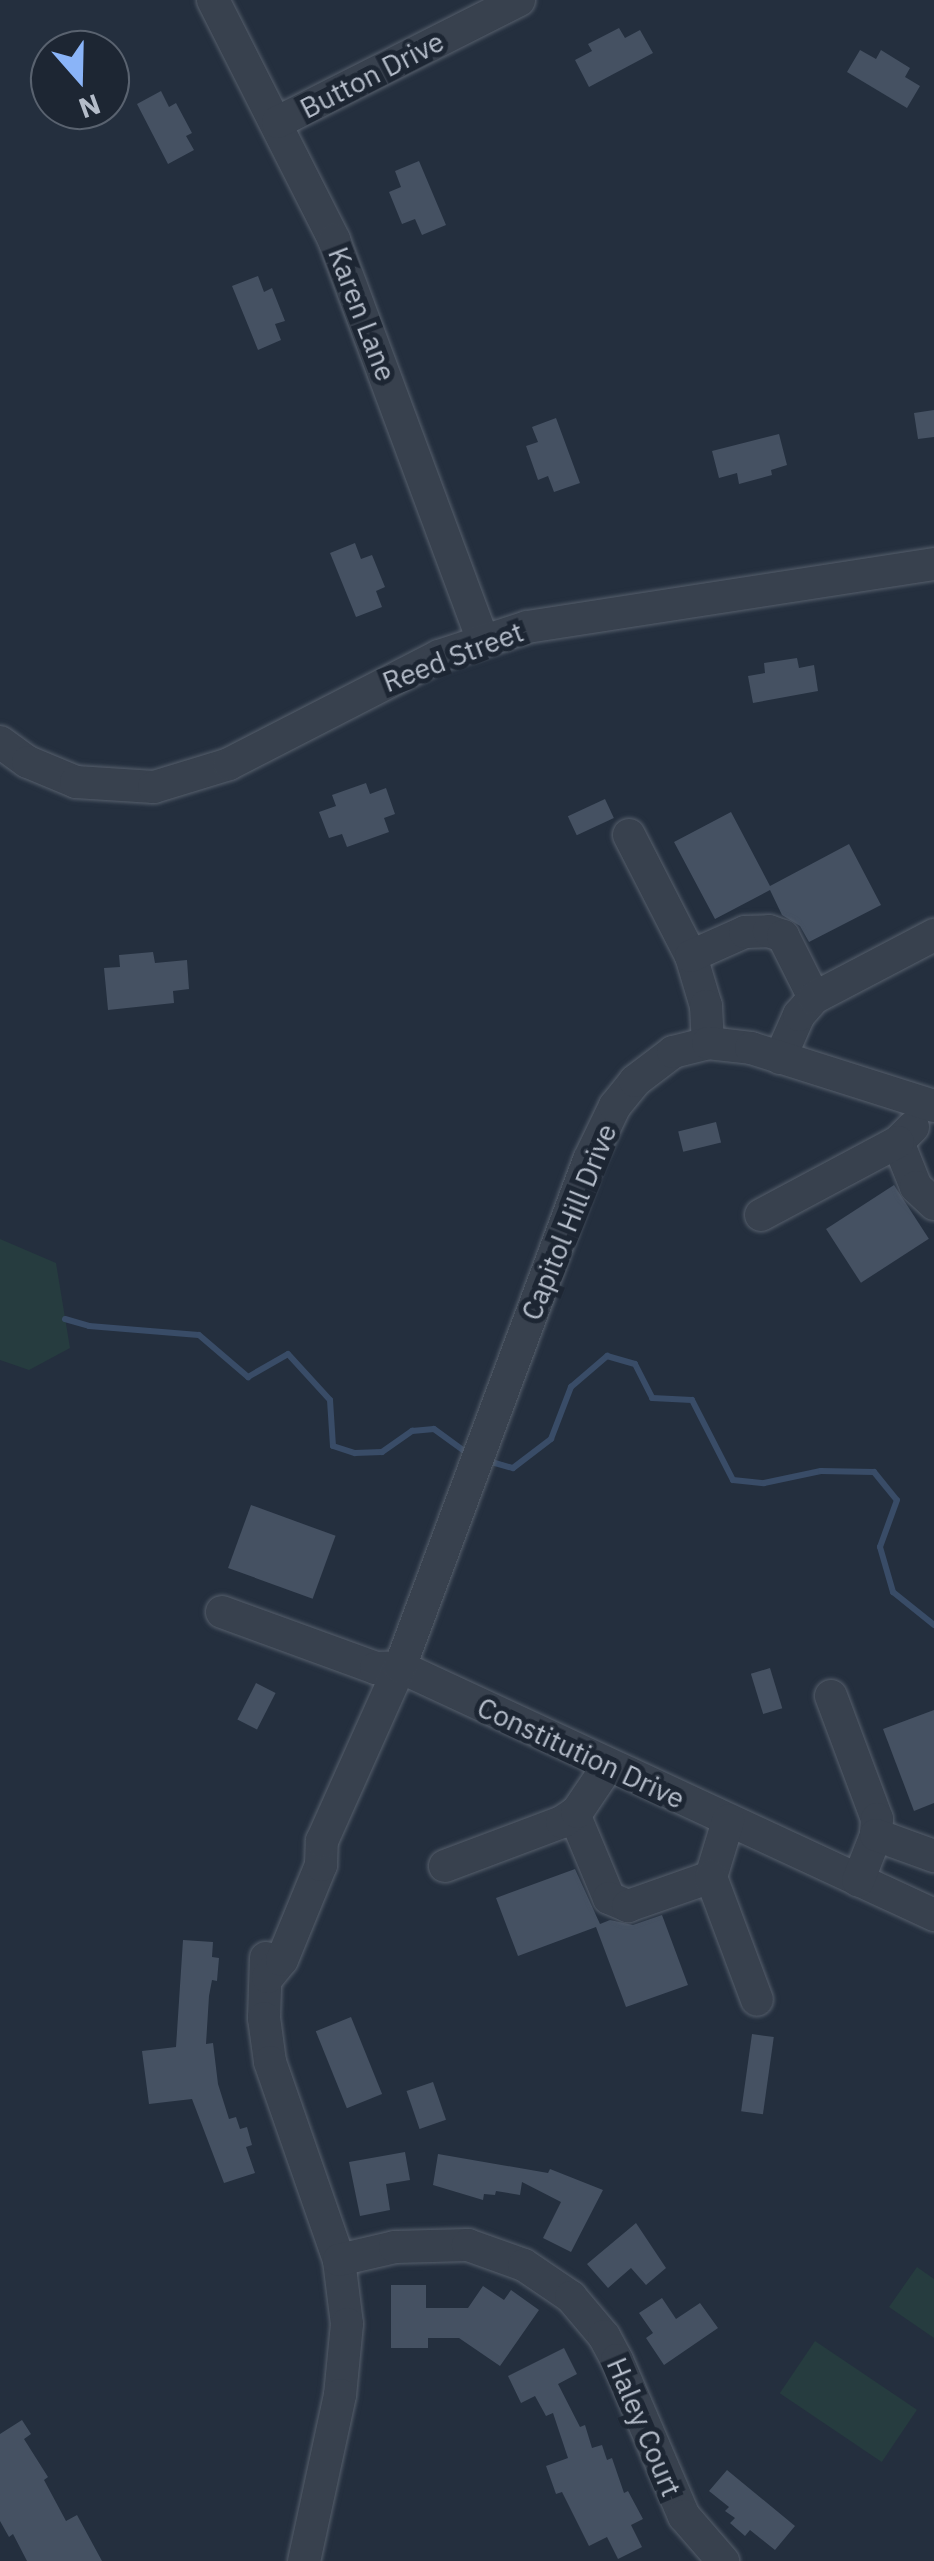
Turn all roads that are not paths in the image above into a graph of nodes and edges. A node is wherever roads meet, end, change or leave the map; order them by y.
1 (213, 0) edge
2 (519, 0) edge
3 (278, 122) junction
4 (934, 564) edge
5 (483, 640) junction
6 (0, 742) edge
7 (630, 836) dead end
8 (934, 935) edge
9 (691, 956) junction
10 (814, 998) junction
11 (708, 1042) junction
12 (780, 1058) junction
13 (931, 1105) edge
14 (898, 1142) junction
15 (934, 1204) edge
16 (761, 1215) dead end
17 (222, 1612) dead end
18 (400, 1667) junction
19 (831, 1696) dead end
20 (608, 1766) junction
21 (574, 1814) junction
22 (728, 1821) junction
23 (876, 1834) junction
24 (934, 1856) edge
25 (445, 1866) dead end
26 (711, 1876) junction
27 (858, 1881) junction
28 (934, 1915) edge
29 (757, 2000) dead end
30 (339, 2260) junction
31 (304, 2561) edge
32 (722, 2561) edge

1 - 3 street, Karen Lane
2 - 3 street, Button Drive
3 - 5 street, Karen Lane
4 - 5 street, Reed Street
5 - 6 street, Reed Street
7 - 9 street
8 - 10 street
9 - 10 street
9 - 11 street
10 - 12 street
11 - 12 street
11 - 18 street, Capitol Hill Drive
12 - 13 street
13 - 14 street
14 - 15 street
14 - 16 street
17 - 18 street, Constitution Drive
18 - 20 street, Constitution Drive
18 - 30 street, Capitol Hill Drive
19 - 23 street
20 - 21 street
20 - 22 street, Constitution Drive
21 - 25 street
21 - 26 street
22 - 26 street
22 - 27 street, Constitution Drive
23 - 24 street
23 - 27 street
26 - 29 street
27 - 28 street, Constitution Drive
30 - 31 street, Capitol Hill Drive
30 - 32 street, Haley Court

